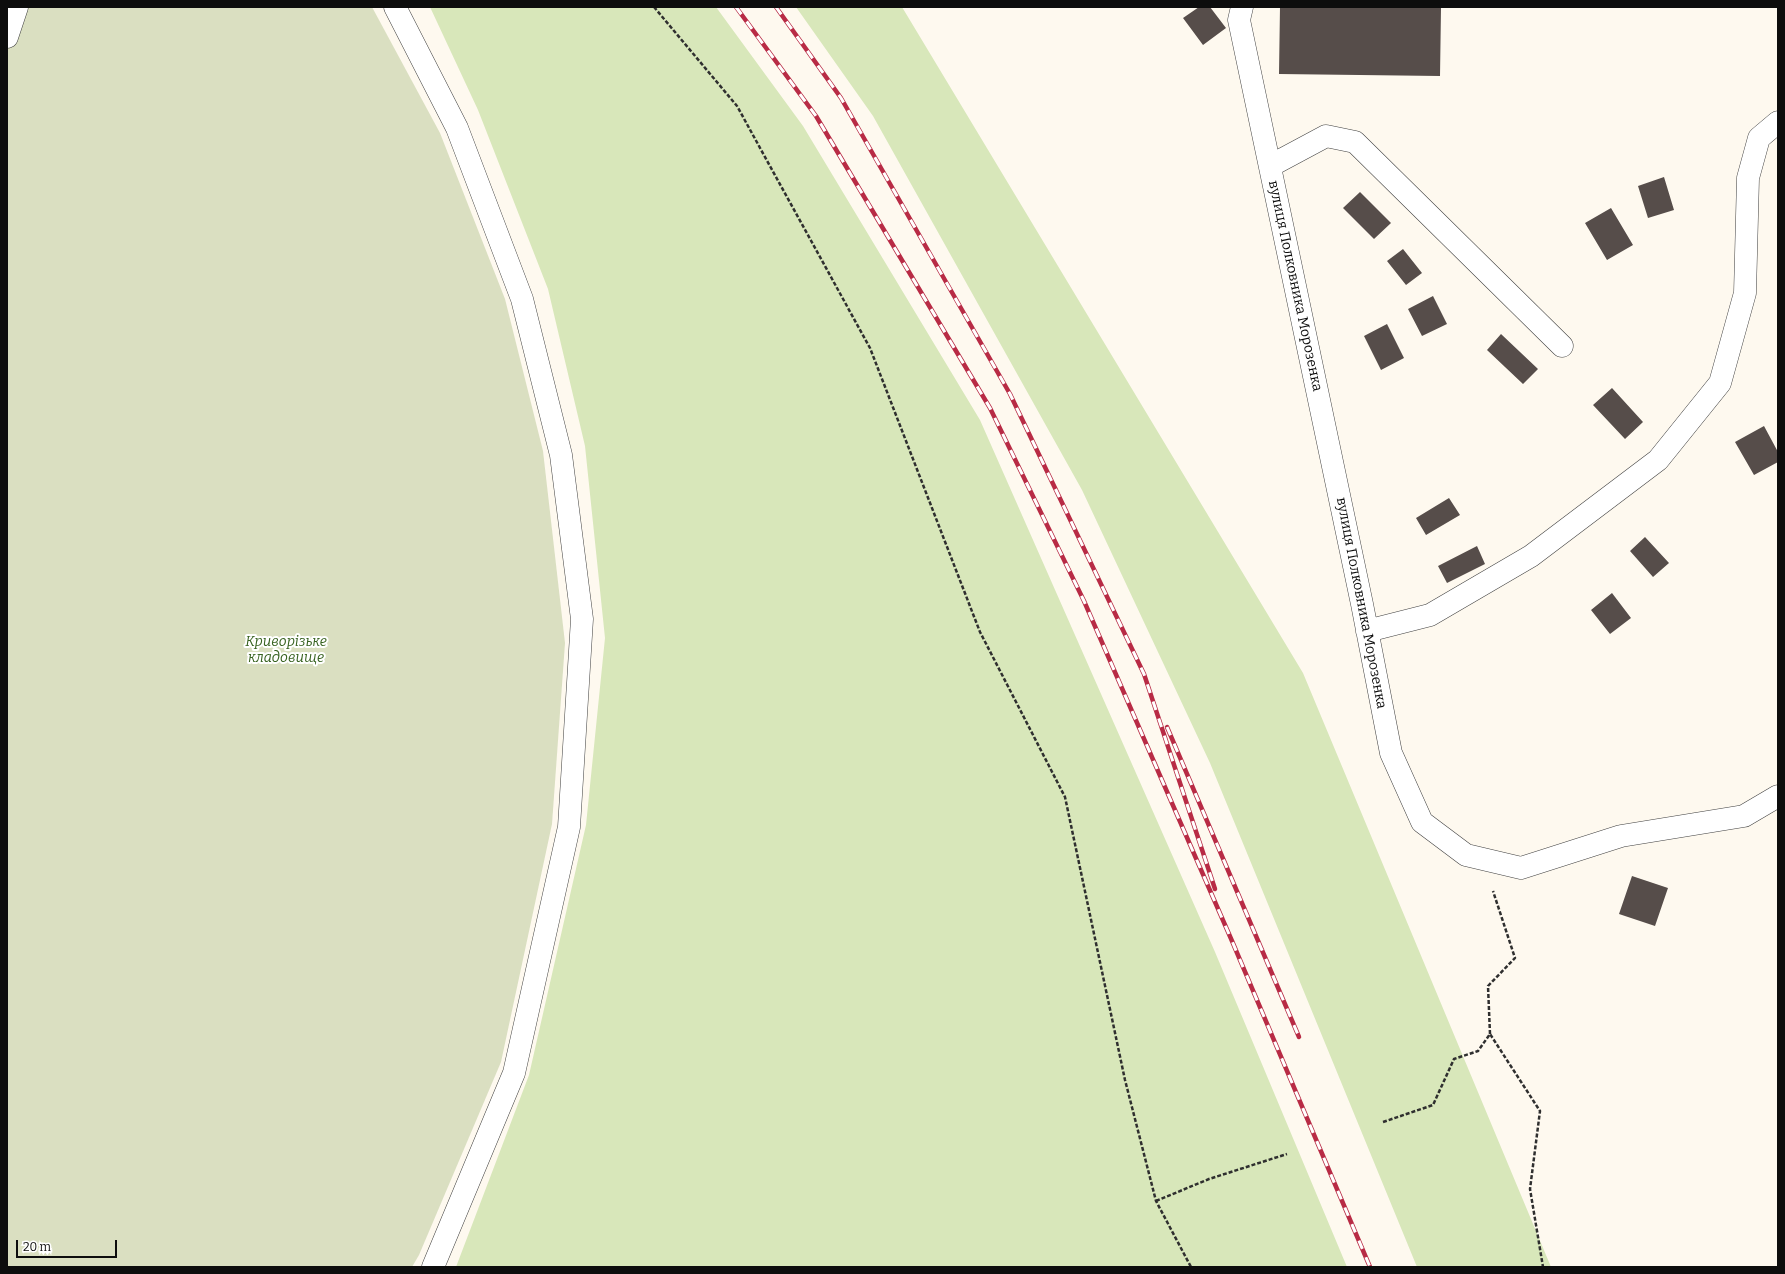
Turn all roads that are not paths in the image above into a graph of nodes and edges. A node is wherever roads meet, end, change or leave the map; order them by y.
1 (17, 7) edge
2 (395, 7) edge
3 (1242, 7) edge
4 (7, 38) edge
5 (1778, 122) edge
6 (1270, 166) junction
7 (1562, 346) dead end
8 (1367, 631) junction
9 (1778, 796) edge
10 (433, 1267) edge

1 - 4 street
2 - 10 street
3 - 6 street, вулиця Полковника Морозенка
5 - 8 street
6 - 7 street
6 - 8 street, вулиця Полковника Морозенка
8 - 9 street, вулиця Полковника Морозенка

